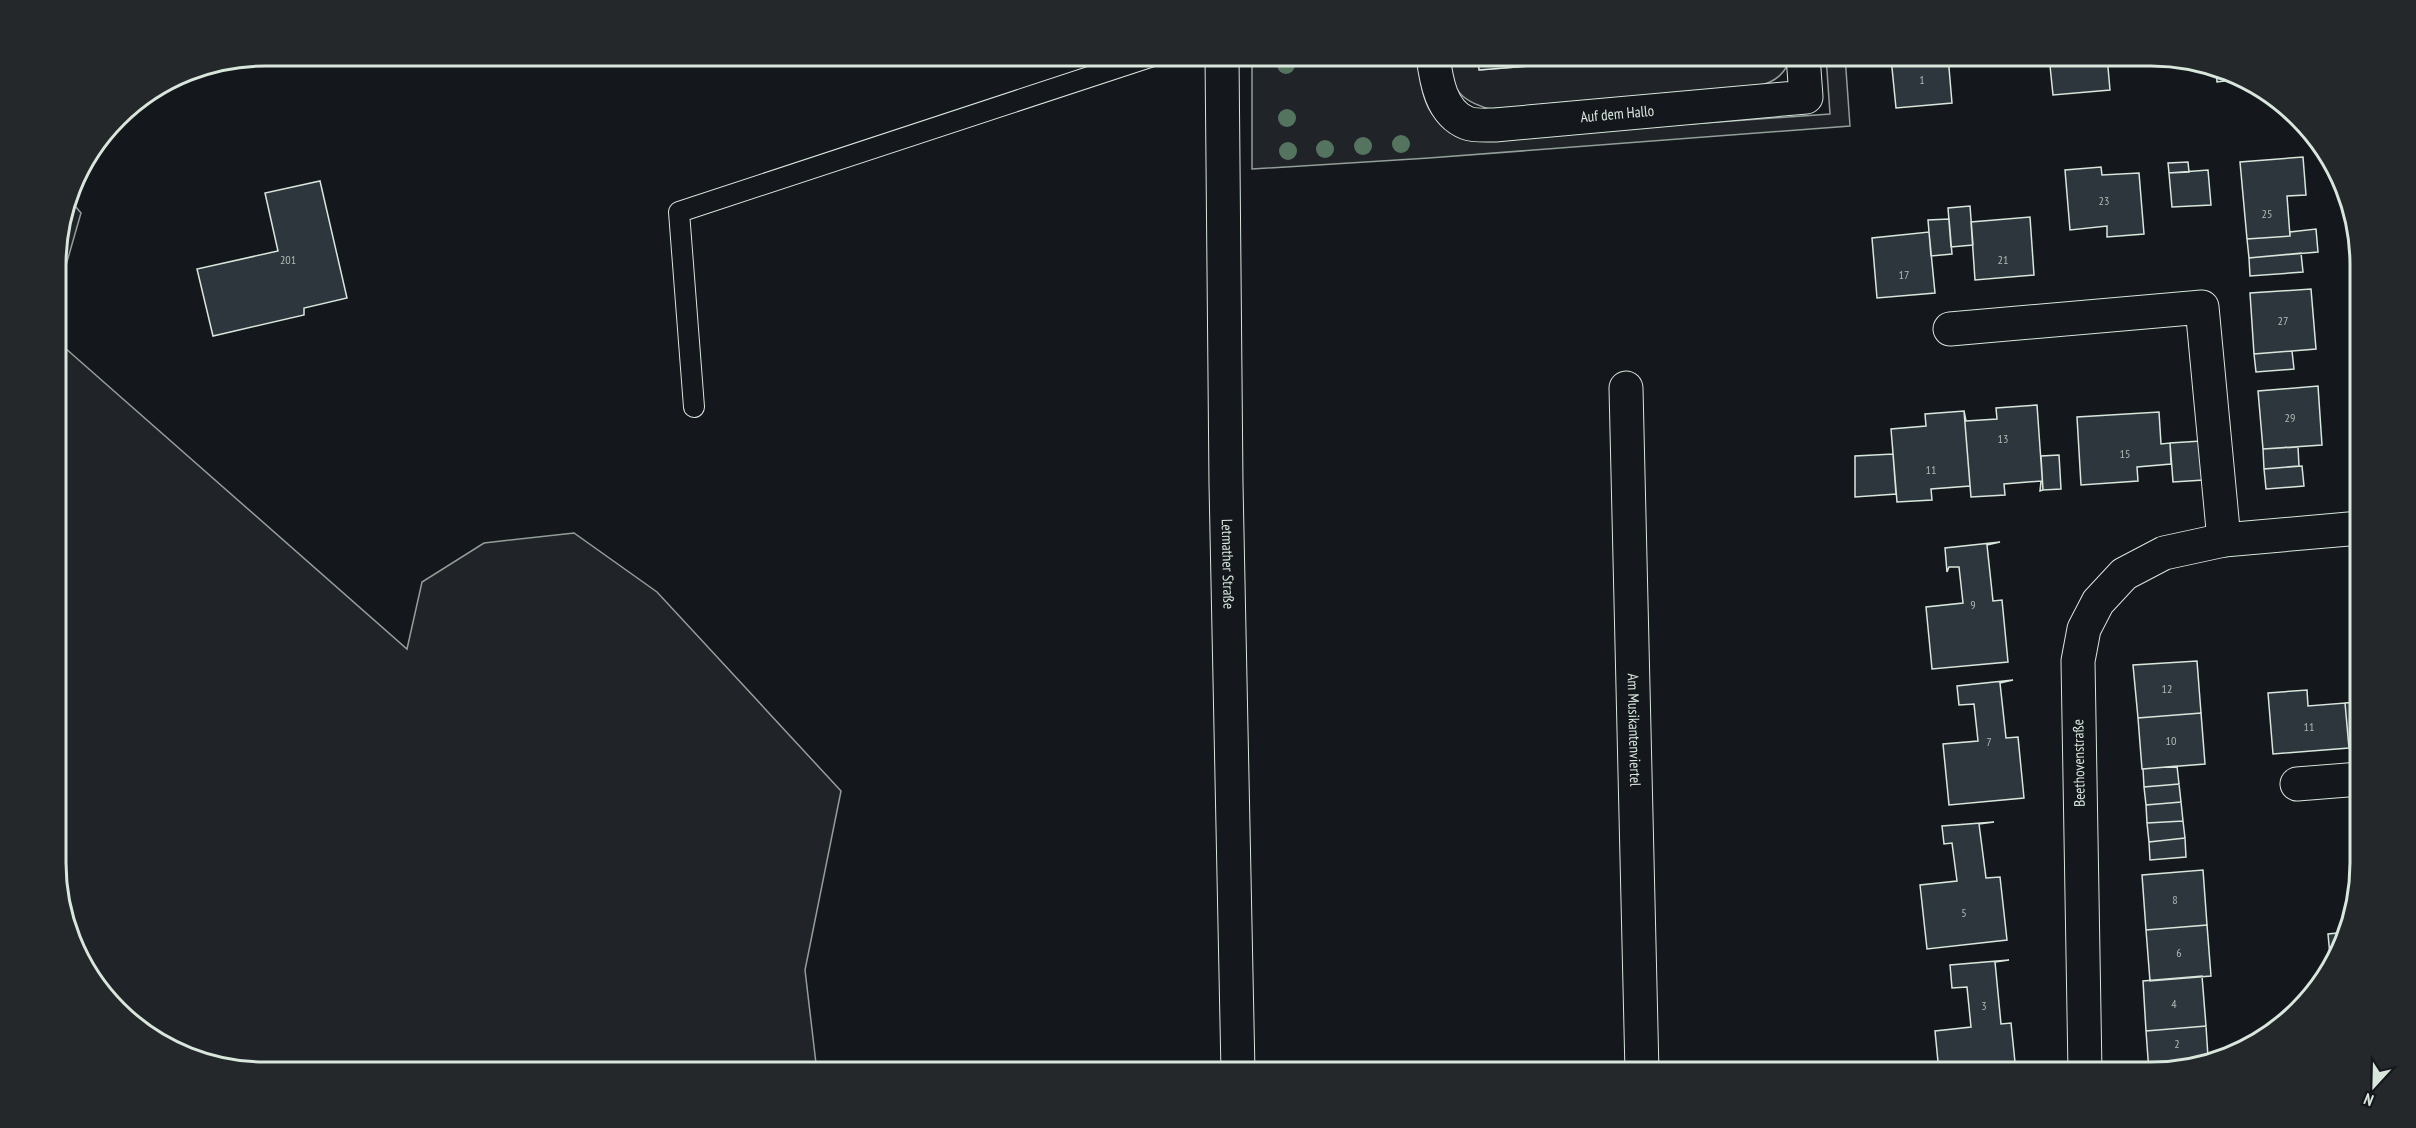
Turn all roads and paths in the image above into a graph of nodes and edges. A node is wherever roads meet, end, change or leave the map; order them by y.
1 (1123, 66) edge
2 (1222, 66) edge
3 (1435, 66) edge
4 (1804, 66) edge
5 (1950, 329) dead end
6 (1626, 388) dead end
7 (694, 407) dead end
8 (2350, 529) edge
9 (2224, 540) junction
10 (2350, 780) edge
11 (2297, 784) dead end
12 (1238, 1062) edge
13 (1642, 1062) edge
14 (2085, 1062) edge

1 - 7 lane
2 - 12 street, Letmather Straße
3 - 4 street, Auf dem Hallo
5 - 9 street
6 - 13 street, Am Musikantenviertel
8 - 9 street, Beethovenstraße
9 - 14 street, Beethovenstraße
10 - 11 street

